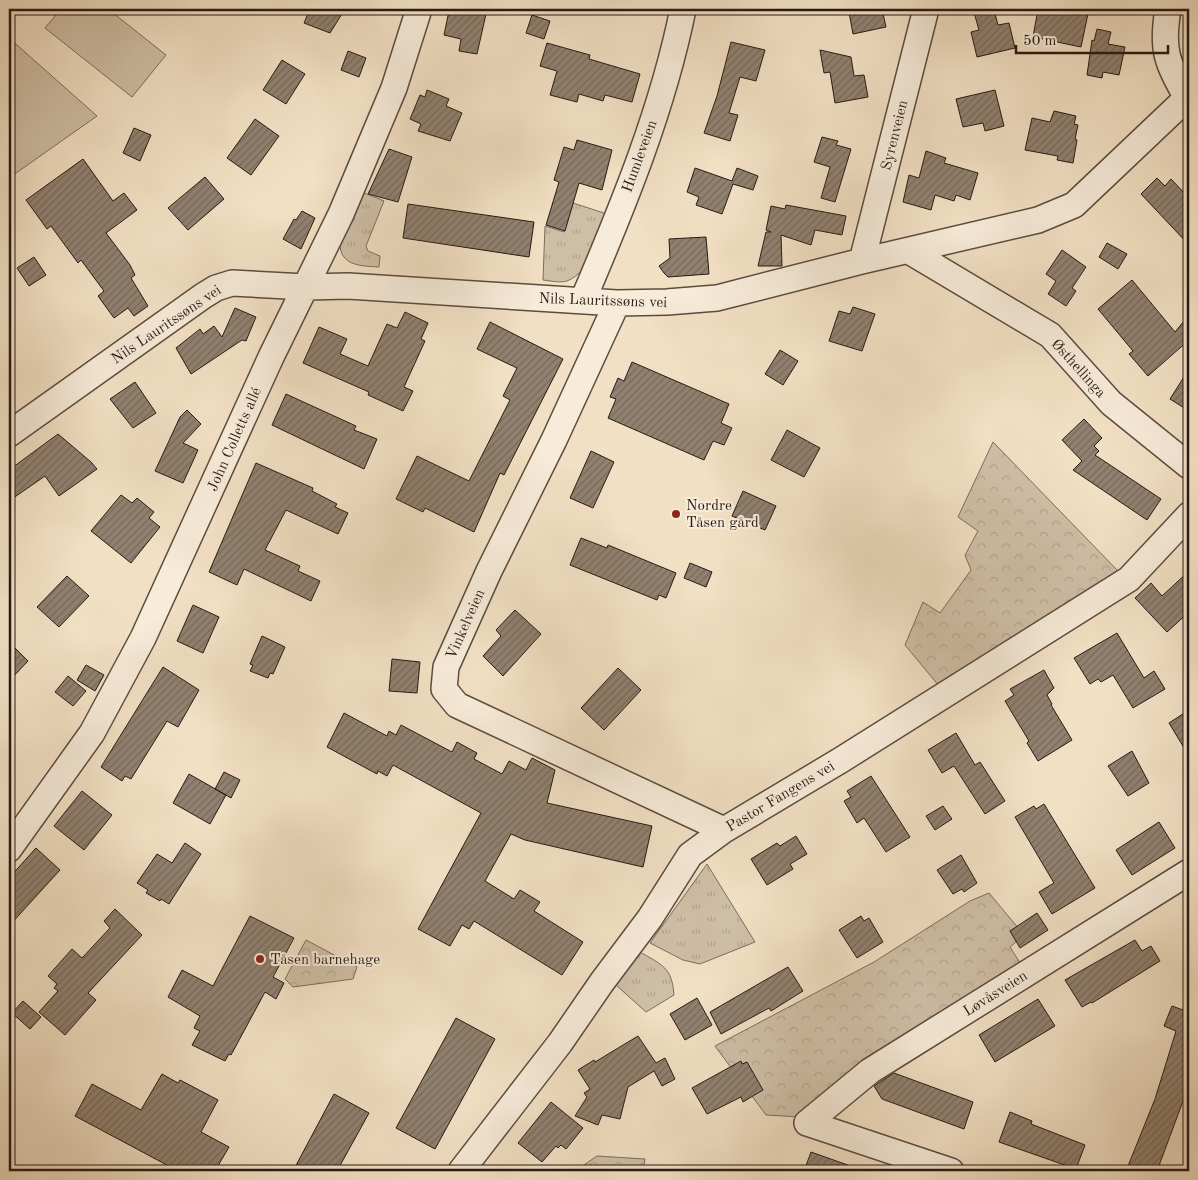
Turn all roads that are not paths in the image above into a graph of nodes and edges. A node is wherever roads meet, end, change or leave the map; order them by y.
1 (419, 9) edge
2 (684, 9) edge
3 (926, 9) edge
4 (1168, 9) edge
5 (1188, 97) edge
6 (909, 251) junction
7 (862, 261) junction
8 (306, 287) junction
9 (583, 300) junction
10 (617, 303) junction
11 (9, 434) edge
12 (1189, 466) edge
13 (1189, 515) edge
14 (724, 830) junction
15 (9, 849) edge
16 (1189, 872) edge
17 (461, 1171) edge
18 (951, 1171) edge

1 - 8 street, John Colletts allé
2 - 9 street, Humleveien
3 - 7 street, Syrenveien
4 - 5 street
5 - 6 street, Nils Lauritssøns vei
6 - 7 street, Nils Lauritssøns vei
6 - 12 street, Østhellinga
7 - 10 street, Nils Lauritssøns vei
8 - 9 street, Nils Lauritssøns vei
8 - 11 street, Nils Lauritssøns vei
8 - 15 street, John Colletts allé
9 - 10 street, Nils Lauritssøns vei
10 - 14 street, Vinkelveien
13 - 14 street, Pastor Fangens vei
14 - 17 street, Pastor Fangens vei
16 - 18 street, Løvåsveien

